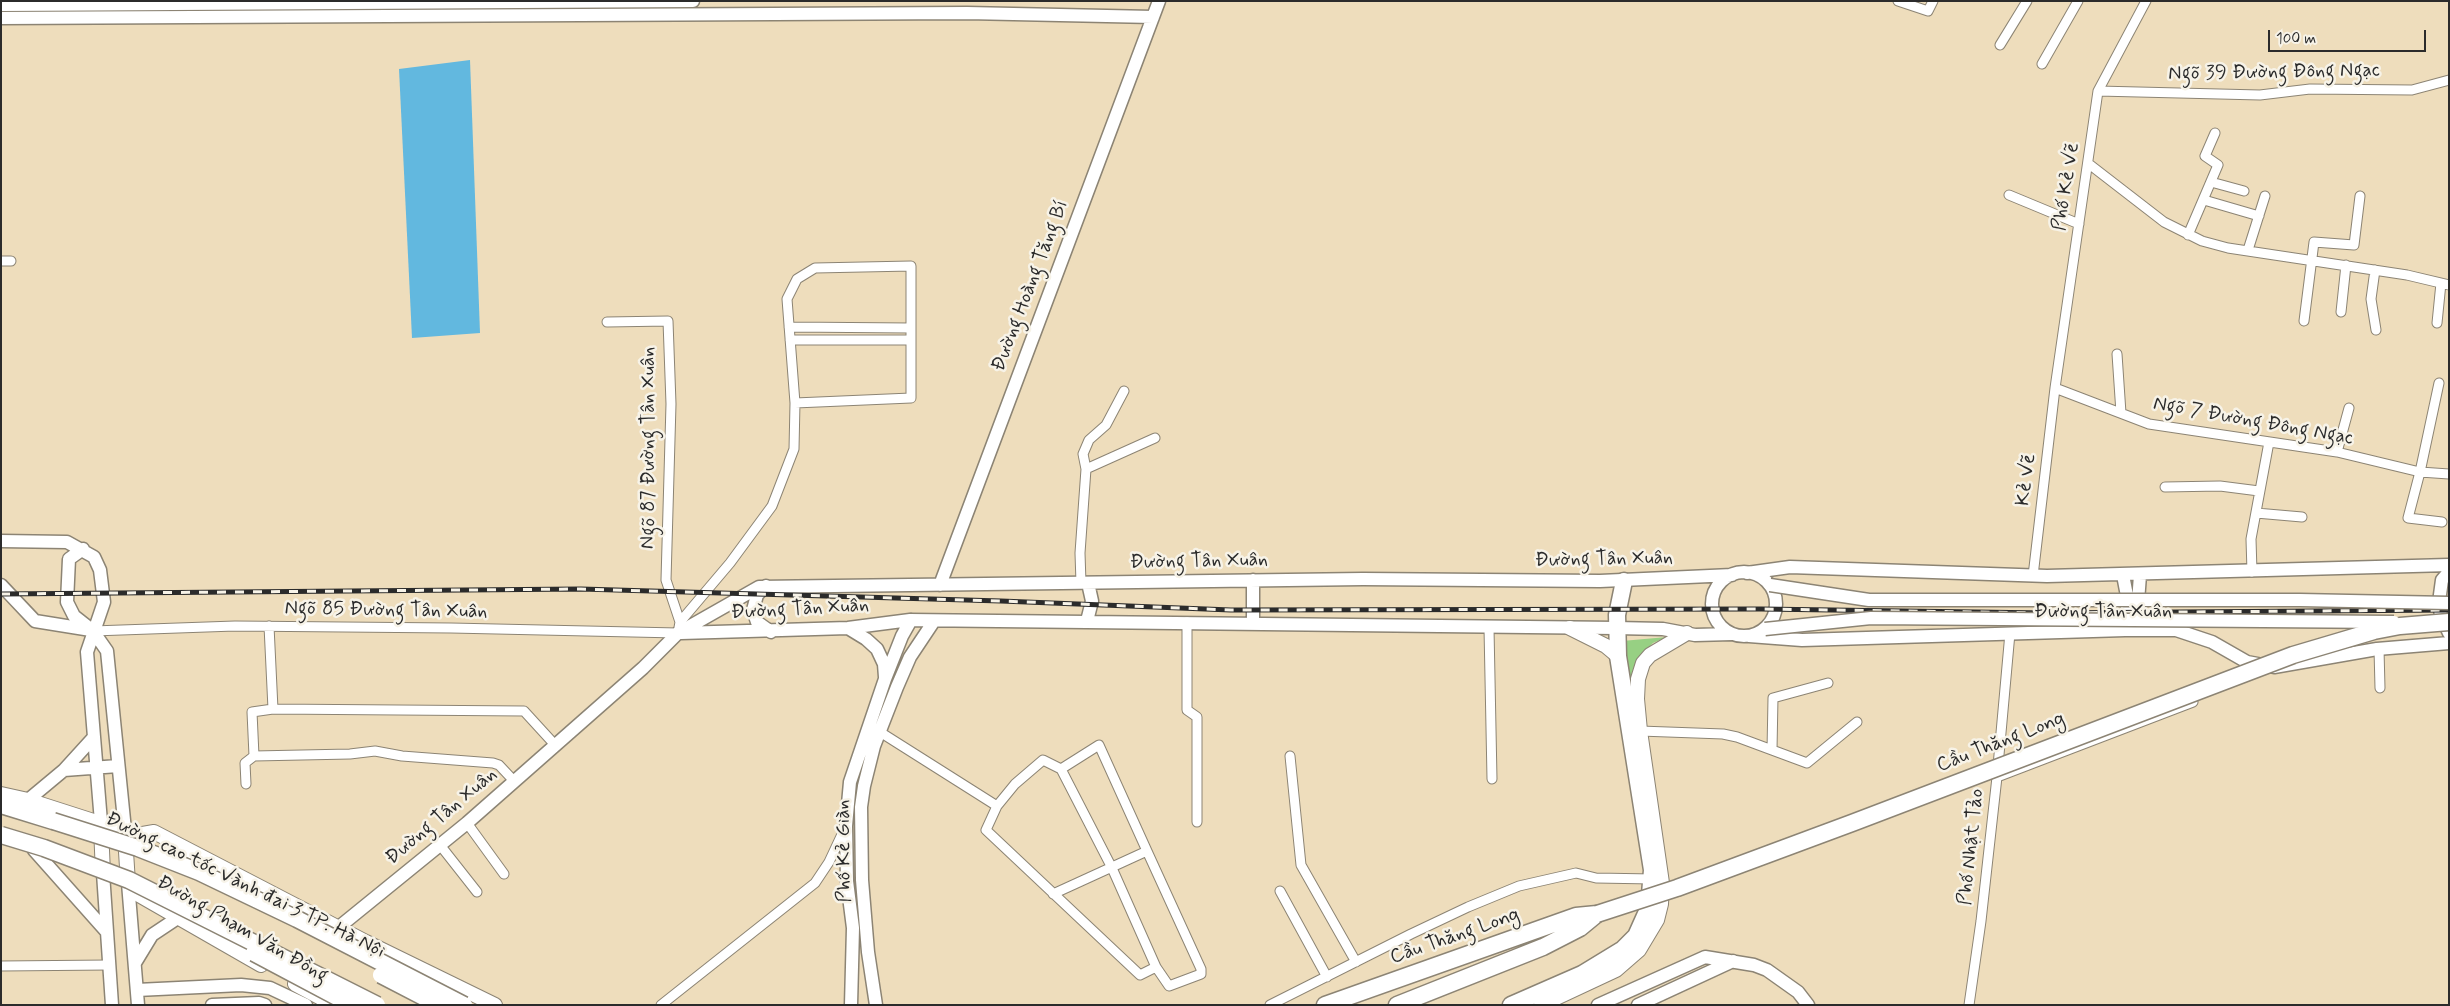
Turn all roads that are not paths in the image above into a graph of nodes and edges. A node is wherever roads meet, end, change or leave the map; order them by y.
1 (693, 1) edge
2 (1159, 1) edge
3 (1898, 1) edge
4 (1933, 1) edge
5 (2027, 1) edge
6 (2078, 1) edge
7 (2146, 1) edge
8 (1, 6) edge
9 (1153, 17) junction
10 (1, 18) edge
11 (2000, 45) dead end
12 (2042, 64) dead end
13 (2449, 80) edge
14 (2098, 91) junction
15 (2215, 133) dead end
16 (2089, 164) junction
17 (2211, 182) junction
18 (2244, 191) dead end
19 (2009, 195) dead end
20 (2265, 196) dead end
21 (2360, 196) dead end
22 (2204, 200) junction
23 (2259, 216) junction
24 (2079, 224) junction
25 (2188, 234) junction
26 (2248, 250) junction
27 (2310, 260) junction
28 (1, 261) edge
29 (11, 261) dead end
30 (2346, 265) junction
31 (2375, 270) junction
32 (2445, 284) edge
33 (2341, 312) dead end
34 (2304, 321) dead end
35 (607, 322) dead end
36 (2437, 324) dead end
37 (789, 328) junction
38 (910, 328) junction
39 (2376, 330) dead end
40 (790, 340) junction
41 (911, 340) junction
42 (2117, 354) dead end
43 (2438, 383) dead end
44 (2055, 388) junction
45 (1124, 391) dead end
46 (795, 403) junction
47 (2349, 408) dead end
48 (2121, 413) junction
49 (1156, 438) dead end
50 (2269, 442) junction
51 (2337, 452) junction
52 (1086, 469) junction
53 (2420, 472) junction
54 (2449, 474) edge
55 (2165, 486) dead end
56 (2259, 491) junction
57 (2256, 513) junction
58 (2302, 517) dead end
59 (2442, 522) dead end
60 (1, 542) edge
61 (83, 549) junction
62 (2449, 565) edge
63 (2252, 572) junction
64 (2449, 572) edge
65 (1748, 573) junction
66 (1732, 575) junction
67 (2123, 575) junction
68 (2140, 575) junction
69 (2033, 576) junction
70 (1252, 580) junction
71 (1624, 581) junction
72 (1085, 583) junction
73 (1, 585) edge
74 (940, 585) junction
75 (766, 586) junction
76 (1770, 586) junction
77 (2449, 603) edge
78 (911, 620) junction
79 (934, 621) junction
80 (1086, 621) junction
81 (1187, 622) junction
82 (1253, 622) junction
83 (2449, 623) edge
84 (269, 626) junction
85 (679, 628) junction
86 (848, 628) junction
87 (1488, 628) junction
88 (1570, 628) junction
89 (1616, 628) junction
90 (1765, 629) junction
91 (2143, 629) junction
92 (2125, 630) junction
93 (93, 631) junction
94 (771, 632) junction
95 (1687, 633) junction
96 (2010, 633) junction
97 (2449, 633) edge
98 (1732, 634) junction
99 (1749, 636) junction
100 (2449, 643) edge
101 (2379, 649) junction
102 (1618, 656) junction
103 (2262, 667) junction
104 (885, 679) junction
105 (1828, 682) dead end
106 (2380, 688) dead end
107 (273, 709) junction
108 (1857, 722) dead end
109 (1640, 731) junction
110 (880, 732) junction
111 (94, 737) junction
112 (556, 746) junction
113 (1772, 750) junction
114 (254, 756) junction
115 (1290, 756) dead end
116 (118, 766) junction
117 (97, 768) junction
118 (1061, 769) junction
119 (64, 770) junction
120 (1997, 778) junction
121 (1492, 779) dead end
122 (514, 781) junction
123 (246, 784) dead end
124 (1, 794) edge
125 (28, 800) junction
126 (1, 805) edge
127 (997, 806) junction
128 (54, 821) junction
129 (101, 822) junction
130 (1197, 822) dead end
131 (467, 823) junction
132 (846, 826) junction
133 (131, 832) junction
134 (1, 835) edge
135 (1, 840) edge
136 (440, 845) junction
137 (34, 850) junction
138 (1147, 851) junction
139 (862, 858) junction
140 (847, 859) junction
141 (1112, 868) junction
142 (102, 874) junction
143 (504, 874) dead end
144 (1653, 879) junction
145 (131, 883) junction
146 (1280, 891) dead end
147 (477, 892) dead end
148 (1053, 894) junction
149 (1597, 914) junction
150 (179, 917) junction
151 (339, 927) junction
152 (106, 931) junction
153 (1733, 960) junction
154 (1356, 962) junction
155 (135, 964) junction
156 (108, 965) junction
157 (1, 966) edge
158 (1156, 967) junction
159 (1327, 977) junction
160 (137, 990) junction
161 (233, 1004) edge
162 (1325, 1004) edge
163 (1400, 1004) edge
164 (112, 1005) edge
165 (138, 1005) edge
166 (212, 1005) edge
167 (265, 1005) edge
168 (306, 1005) edge
169 (334, 1005) edge
170 (352, 1005) edge
171 (368, 1005) edge
172 (377, 1005) edge
173 (439, 1005) edge
174 (455, 1005) edge
175 (464, 1005) edge
176 (495, 1005) edge
177 (661, 1005) edge
178 (851, 1005) edge
179 (876, 1005) edge
180 (1270, 1005) edge
181 (1512, 1005) edge
182 (1541, 1005) edge
183 (1598, 1005) edge
184 (1638, 1005) edge
185 (1808, 1005) edge
186 (1969, 1005) edge

1 - 8 main road
2 - 9 main road, Đường Hoàng Tăng Bí
3 - 4 street
5 - 11 street
6 - 12 street
7 - 14 street, Phố Kẻ Vẽ
9 - 10 main road
9 - 74 main road, Đường Hoàng Tăng Bí
13 - 14 street, Ngõ 39 Đường Đông Ngạc
14 - 16 street, Phố Kẻ Vẽ
15 - 17 street
16 - 24 street, Phố Kẻ Vẽ
16 - 25 street
17 - 18 street
17 - 22 street
19 - 24 street
20 - 23 street
21 - 27 street
22 - 23 street
22 - 25 street
23 - 26 street
24 - 44 street, Phố Kẻ Vẽ
25 - 26 street
26 - 27 street
27 - 30 street
27 - 34 street
28 - 29 street
30 - 31 street
30 - 33 street
31 - 32 street
31 - 39 street
32 - 36 street
35 - 85 street, Ngõ 87 Đường Tân Xuân
37 - 38 street
37 - 38 street
37 - 40 street
38 - 41 street
40 - 41 street
40 - 46 street
41 - 46 street
42 - 48 street
43 - 53 street
44 - 48 street, Ngõ 7 Đường Đông Ngạc
44 - 69 street, Kẻ Vẽ
45 - 52 street
46 - 85 street
47 - 51 street
48 - 50 street, Ngõ 7 Đường Đông Ngạc
49 - 52 street
50 - 51 street, Ngõ 7 Đường Đông Ngạc
50 - 56 street
51 - 53 street, Ngõ 7 Đường Đông Ngạc
52 - 72 street
53 - 54 street, Ngõ 7 Đường Đông Ngạc
53 - 59 street
55 - 56 street
56 - 57 street
57 - 58 street
57 - 63 street
60 - 61 main road
61 - 93 main road
61 - 93 main road
62 - 63 main road, Đường Tân Xuân
63 - 68 main road, Đường Tân Xuân
64 - 97 main road
65 - 66 main road
65 - 69 main road, Đường Tân Xuân
65 - 76 main road
66 - 71 main road, Đường Tân Xuân
66 - 98 main road
67 - 68 main road, Đường Tân Xuân
67 - 69 main road, Đường Tân Xuân
67 - 92 main road
68 - 91 main road
70 - 71 main road, Đường Tân Xuân
70 - 72 main road, Đường Tân Xuân
70 - 82 main road
71 - 89 highway
72 - 74 main road, Đường Tân Xuân
72 - 80 main road
73 - 93 main road
74 - 75 main road, Đường Tân Xuân
75 - 85 main road, Đường Tân Xuân
75 - 94 main road
76 - 77 main road, bridge
76 - 90 main road
78 - 79 main road, Đường Tân Xuân
78 - 86 main road, Đường Tân Xuân
78 - 104 main road, Phố Kẻ Giàn
79 - 80 main road, Đường Tân Xuân
79 - 110 main road, Phố Kẻ Giàn
80 - 81 main road, Đường Tân Xuân
81 - 82 main road, Đường Tân Xuân
81 - 130 street
82 - 87 main road, Đường Tân Xuân
83 - 90 main road, Cầu Thăng Long, bridge
83 - 149 highway, Cầu Thăng Long, bridge
84 - 85 street, Ngõ 85 Đường Tân Xuân
84 - 93 street, Ngõ 85 Đường Tân Xuân
84 - 107 street
85 - 94 main road, Đường Tân Xuân
85 - 112 main road, Đường Tân Xuân
86 - 94 main road, Đường Tân Xuân
86 - 104 main road
87 - 88 main road, Đường Tân Xuân
87 - 121 street
88 - 89 main road, Đường Tân Xuân
88 - 102 main road
89 - 95 main road, Đường Tân Xuân
89 - 102 highway
90 - 99 main road
91 - 92 main road, Đường Tân Xuân
91 - 103 main road, Đường Tân Xuân
92 - 96 main road, Đường Tân Xuân
93 - 111 main road
93 - 116 main road
95 - 98 main road, Đường Tân Xuân
95 - 109 main road
96 - 99 main road, Đường Tân Xuân
96 - 120 street, Phố Nhật Tảo
98 - 99 main road
100 - 101 main road, Đường Tân Xuân
101 - 103 main road, Đường Tân Xuân
101 - 106 street
102 - 144 highway
103 - 120 street
104 - 132 main road, Phố Kẻ Giàn
105 - 113 street
107 - 112 street
107 - 114 street
108 - 113 street
109 - 113 street
109 - 182 main road
110 - 127 street
110 - 139 main road, Phố Kẻ Giàn
111 - 117 main road
111 - 119 main road
112 - 122 main road, Đường Tân Xuân
114 - 122 street
114 - 123 street
115 - 154 street
116 - 117 main road
116 - 133 main road
117 - 119 main road
117 - 129 main road
118 - 127 street
118 - 138 street
118 - 141 street
119 - 125 main road
120 - 186 street, Phố Nhật Tảo
122 - 131 main road, Đường Tân Xuân
124 - 125 main road, Đường Phạm Văn Đồng
125 - 129 main road, Đường Phạm Văn Đồng
126 - 128 highway, Đường cao tốc Vành đai 3 TP. Hà Nội
127 - 148 street
128 - 173 highway, Đường cao tốc Vành đai 3 TP. Hà Nội, bridge
128 - 175 highway, bridge
129 - 133 main road, Đường Phạm Văn Đồng
129 - 142 main road
131 - 136 main road, Đường Tân Xuân
131 - 143 street
132 - 140 main road, Phố Kẻ Giàn
132 - 177 street
133 - 145 main road
133 - 151 main road, Đường Phạm Văn Đồng
133 - 174 main road
134 - 145 highway, bridge
135 - 137 main road, Đường Phạm Văn Đồng
136 - 147 street
136 - 151 main road, Đường Tân Xuân
137 - 142 main road, Đường Phạm Văn Đồng
137 - 152 main road
138 - 141 street
138 - 158 street
139 - 140 main road
139 - 179 main road, Phố Kẻ Giàn
140 - 178 main road, Phố Kẻ Giàn
141 - 148 street
141 - 158 street
142 - 145 main road, Đường Phạm Văn Đồng
142 - 152 main road
144 - 154 street
144 - 181 highway
145 - 150 main road, Đường Phạm Văn Đồng
145 - 155 main road
145 - 170 highway, bridge
145 - 171 main road, Đường Phạm Văn Đồng
145 - 172 highway, bridge
146 - 159 street
148 - 158 street
149 - 162 highway, Cầu Thăng Long
149 - 163 highway, Cầu Thăng Long
150 - 155 main road
150 - 169 main road, Đường Phạm Văn Đồng
151 - 176 main road, Đường Phạm Văn Đồng
152 - 156 main road
153 - 183 main road
153 - 184 main road
153 - 185 main road
154 - 159 street
155 - 160 main road
156 - 157 street
156 - 164 main road
159 - 180 street
160 - 165 main road
160 - 168 main road, Đường Phạm Văn Đồng
161 - 166 main road
161 - 167 main road

